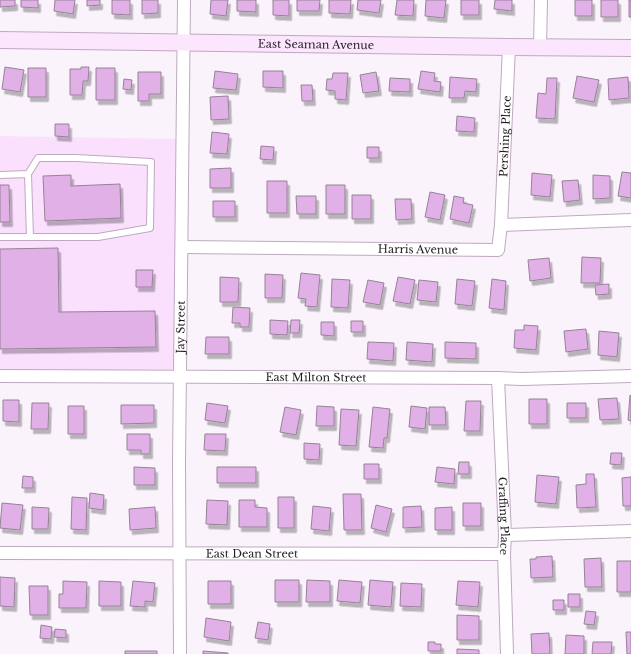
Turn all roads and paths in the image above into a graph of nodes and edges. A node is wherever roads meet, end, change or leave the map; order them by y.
1 (184, 0) edge
2 (541, 0) edge
3 (0, 40) edge
4 (184, 42) junction
5 (540, 46) junction
6 (509, 47) junction
7 (631, 48) edge
8 (28, 174) junction
9 (0, 175) edge
10 (631, 220) edge
11 (501, 225) junction
12 (0, 237) edge
13 (30, 237) junction
14 (182, 247) junction
15 (0, 376) edge
16 (631, 376) edge
17 (180, 377) junction
18 (498, 378) junction
19 (631, 531) edge
20 (505, 535) junction
21 (0, 553) edge
22 (180, 554) junction
23 (504, 554) junction
24 (180, 654) edge
25 (507, 654) edge

1 - 4 street, Jay Street
2 - 5 street
3 - 4 main road, East Seaman Avenue
4 - 6 main road, East Seaman Avenue
4 - 14 street, Jay Street
5 - 6 main road, East Seaman Avenue
5 - 7 main road, East Seaman Avenue
6 - 11 street, Pershing Place
8 - 9 lane
8 - 13 lane
8 - 13 lane
10 - 11 street
11 - 14 street, Harris Avenue
12 - 13 lane
14 - 17 street, Jay Street
15 - 17 street, East Milton Street
16 - 18 street, East Milton Street
17 - 18 street, East Milton Street
17 - 22 street, Jay Street
18 - 20 street, Graffing Place
19 - 20 street
20 - 23 street, Graffing Place
21 - 22 street, East Dean Street
22 - 23 street, East Dean Street
22 - 24 street, Jay Street
23 - 25 street, Graffing Place

